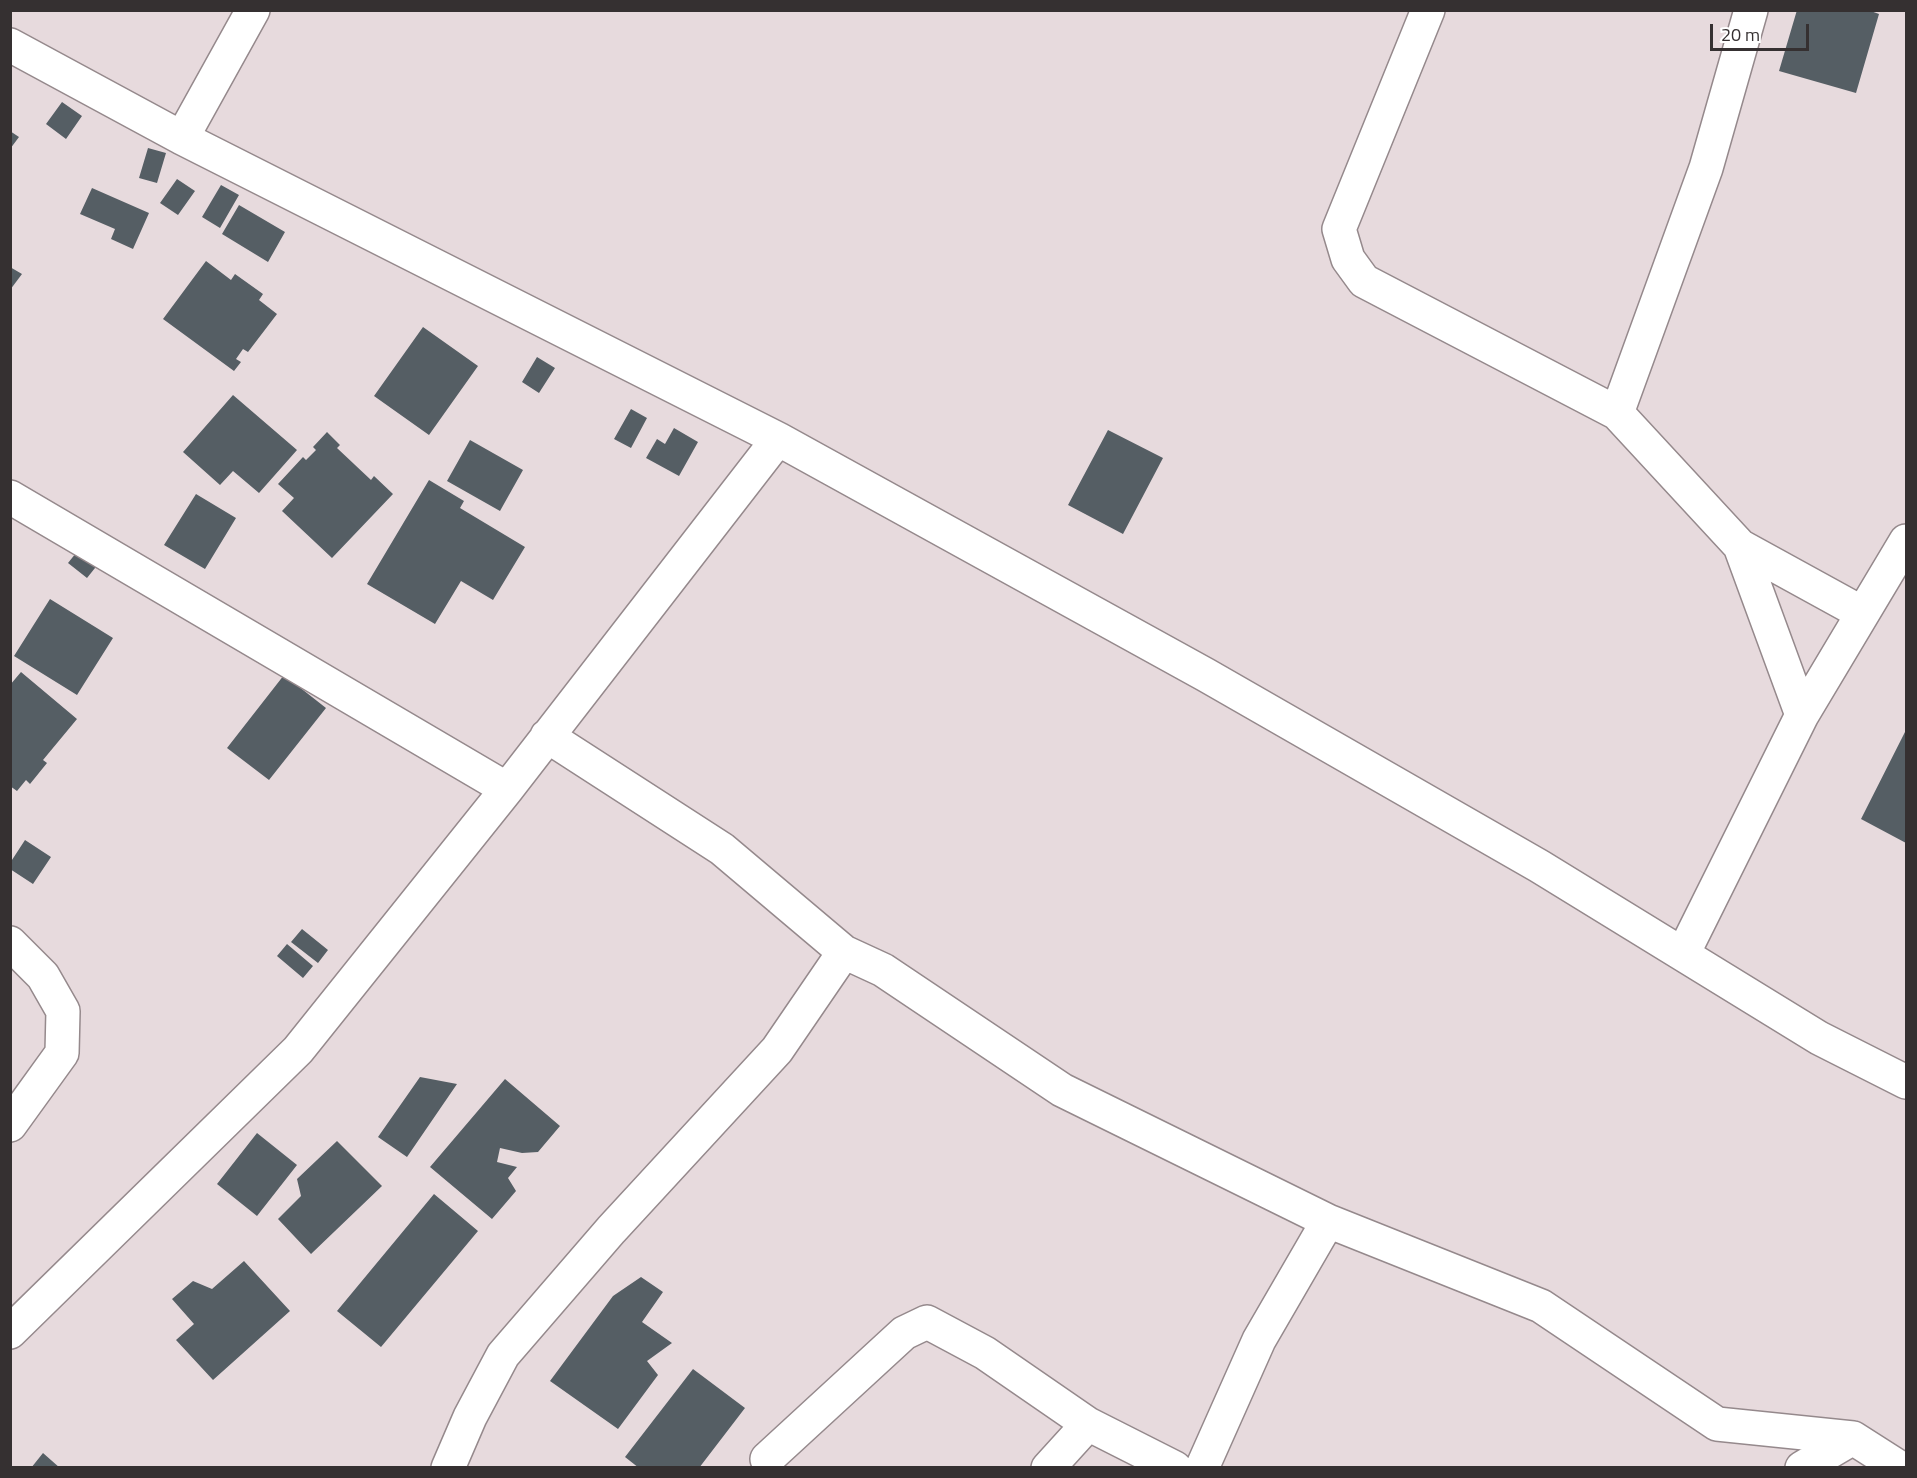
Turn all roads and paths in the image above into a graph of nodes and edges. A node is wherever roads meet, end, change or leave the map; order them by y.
1 (253, 10) edge
2 (1428, 10) edge
3 (1751, 10) edge
4 (10, 45) edge
5 (182, 138) junction
6 (1617, 413) junction
7 (778, 439) junction
8 (10, 497) edge
9 (1906, 541) edge
10 (1740, 546) junction
11 (1862, 612) junction
12 (1802, 714) junction
13 (547, 736) junction
14 (507, 789) junction
15 (10, 943) edge
16 (844, 952) junction
17 (1683, 954) junction
18 (1906, 1082) edge
19 (10, 1125) edge
20 (1328, 1221) junction
21 (10, 1332) edge
22 (1089, 1424) junction
23 (1853, 1438) junction
24 (767, 1459) dead end
25 (448, 1467) edge
26 (1048, 1467) edge
27 (1175, 1467) edge
28 (1202, 1467) edge
29 (1802, 1467) edge
30 (1900, 1467) edge

1 - 5 street
2 - 6 street
3 - 6 street
4 - 5 street
5 - 7 street
6 - 10 street
7 - 13 street
7 - 17 street
8 - 14 street
9 - 11 street
10 - 11 street
10 - 12 street
11 - 12 street
12 - 17 street
13 - 14 street
13 - 16 street
14 - 21 street
15 - 19 street
16 - 20 street
16 - 25 street
17 - 18 street
20 - 23 street
20 - 28 street
22 - 24 street
22 - 26 street
22 - 27 street
23 - 29 street
23 - 30 street

